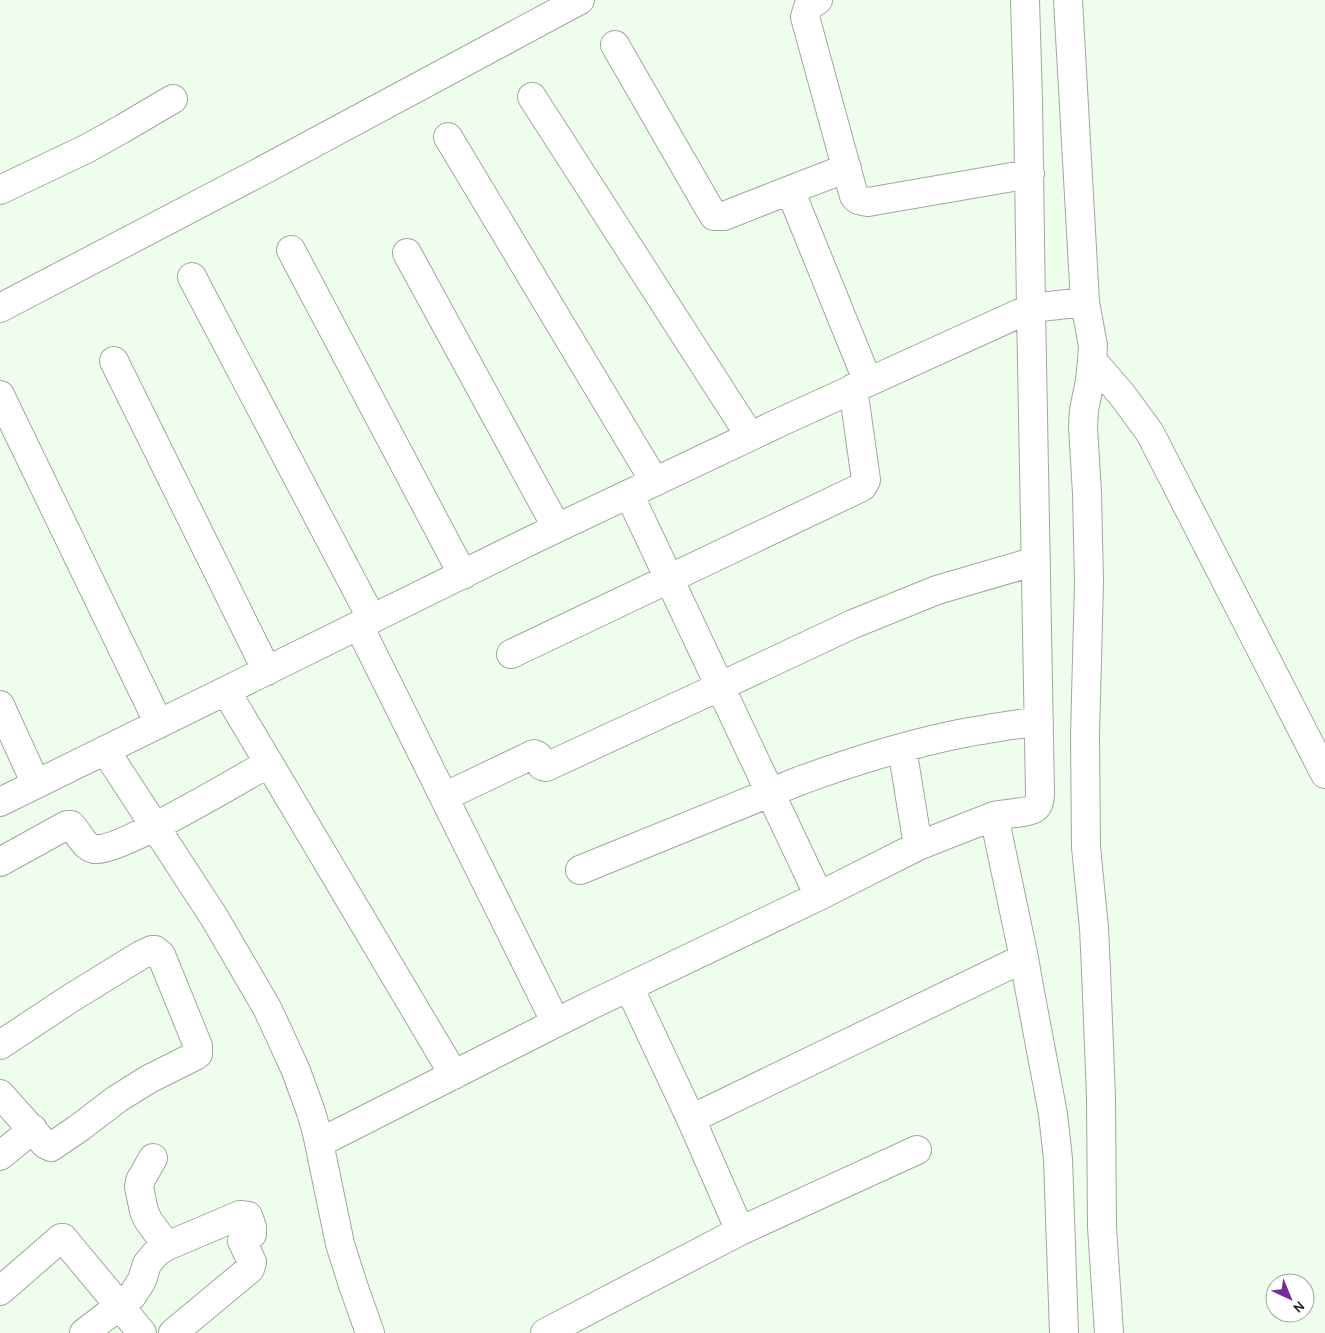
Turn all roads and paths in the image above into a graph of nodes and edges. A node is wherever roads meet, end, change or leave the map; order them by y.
1 (580, 0) edge
2 (818, 0) edge
3 (1024, 0) edge
4 (1068, 0) edge
5 (615, 45) dead end
6 (532, 97) dead end
7 (173, 99) dead end
8 (448, 137) dead end
9 (847, 168) junction
10 (1030, 174) junction
11 (0, 190) edge
12 (790, 190) junction
13 (291, 250) dead end
14 (407, 253) dead end
15 (192, 277) dead end
16 (1078, 303) junction
17 (0, 308) edge
18 (1037, 308) junction
19 (1092, 360) junction
20 (114, 361) dead end
21 (860, 385) junction
22 (0, 395) edge
23 (750, 436) junction
24 (655, 482) junction
25 (629, 494) junction
26 (557, 528) junction
27 (1036, 561) junction
28 (463, 575) junction
29 (668, 578) junction
30 (366, 622) junction
31 (511, 654) dead end
32 (267, 671) junction
33 (719, 687) junction
34 (226, 691) junction
35 (0, 705) edge
36 (1039, 721) junction
37 (159, 724) junction
38 (902, 748) junction
39 (105, 750) junction
40 (269, 763) junction
41 (1325, 774) edge
42 (36, 784) junction
43 (770, 793) junction
44 (444, 796) junction
45 (0, 802) edge
46 (994, 816) junction
47 (155, 826) junction
48 (918, 846) junction
49 (0, 862) edge
50 (580, 870) dead end
51 (819, 896) junction
52 (1024, 958) junction
53 (629, 987) junction
54 (556, 1023) junction
55 (0, 1045) edge
56 (454, 1075) junction
57 (0, 1094) edge
58 (691, 1119) junction
59 (32, 1129) junction
60 (319, 1143) junction
61 (916, 1150) dead end
62 (0, 1156) edge
63 (153, 1158) dead end
64 (740, 1231) junction
65 (167, 1246) junction
66 (0, 1291) edge
67 (118, 1306) junction
68 (84, 1333) edge
69 (142, 1333) edge
70 (173, 1333) edge
71 (370, 1333) edge
72 (545, 1333) edge
73 (1064, 1333) edge
74 (1109, 1333) edge

1 - 17 street
2 - 9 street
3 - 10 street
4 - 16 street
5 - 12 street
6 - 23 street
7 - 11 street
8 - 24 street
9 - 10 street
9 - 12 street
10 - 18 street
12 - 21 street
13 - 28 street
14 - 26 street
15 - 30 street
16 - 18 street
16 - 19 street
18 - 21 street
18 - 27 street
19 - 41 street
19 - 74 street
20 - 32 street
21 - 23 street
21 - 29 street
22 - 37 street
23 - 24 street
24 - 25 street
25 - 26 street
25 - 29 street
26 - 28 street
27 - 33 street
27 - 36 street
28 - 30 street
29 - 31 street
29 - 33 street
30 - 32 street
30 - 44 street
32 - 34 street
33 - 43 street
33 - 44 street
34 - 37 street
34 - 40 street
35 - 42 street
36 - 38 street
36 - 46 street
37 - 39 street
38 - 43 street
38 - 48 street
39 - 42 street
39 - 47 street
40 - 47 street
40 - 56 street
42 - 45 street
43 - 50 street
43 - 51 street
44 - 54 street
46 - 48 street
46 - 52 street
47 - 49 street
47 - 60 street
48 - 51 street
51 - 53 street
52 - 58 street
52 - 73 street
53 - 54 street
53 - 58 street
54 - 56 street
55 - 59 street
56 - 60 street
57 - 59 street
58 - 64 street
59 - 62 street
60 - 71 street
61 - 64 street
63 - 65 street
64 - 72 street
65 - 67 street
65 - 70 street
66 - 67 street
67 - 68 street
67 - 69 street

